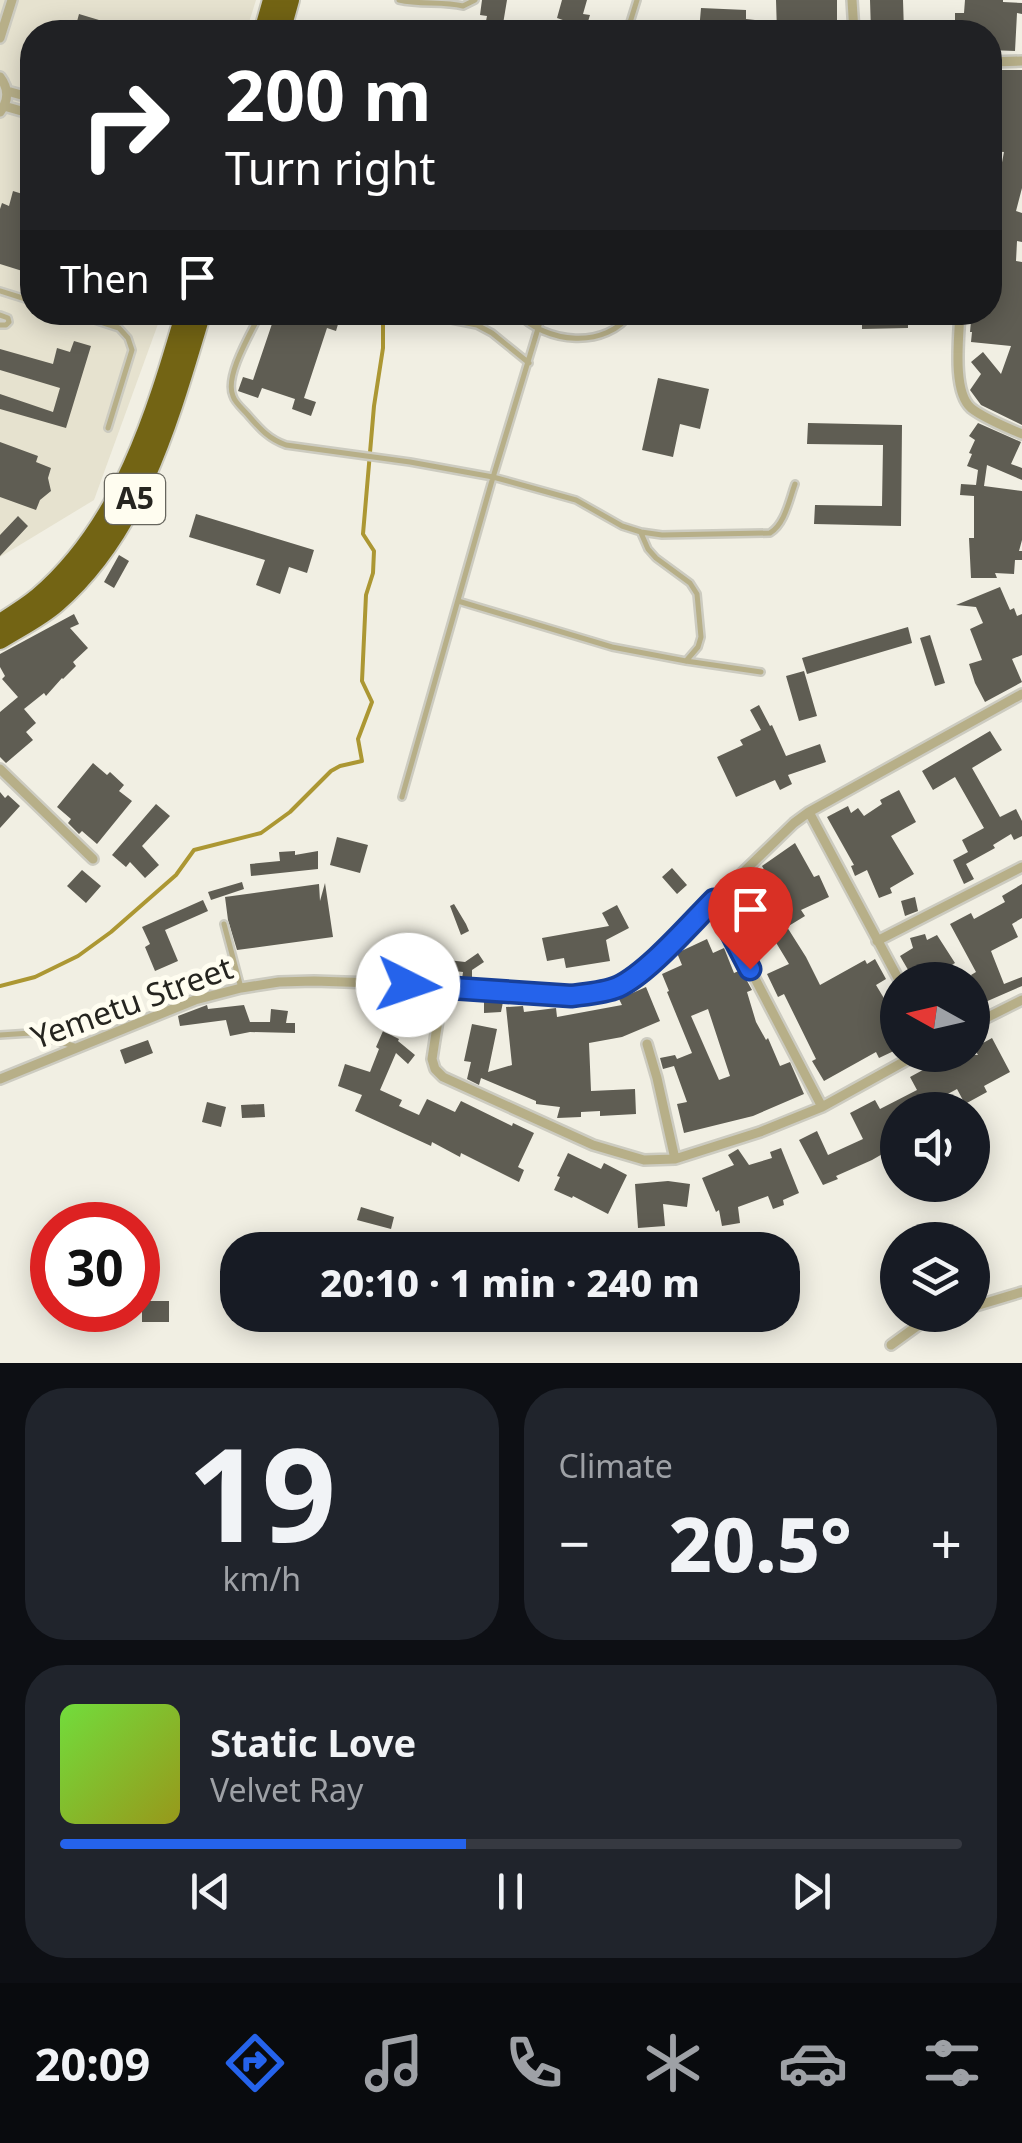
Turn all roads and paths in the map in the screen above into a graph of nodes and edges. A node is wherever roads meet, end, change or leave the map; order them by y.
1 (12, 0) edge
2 (400, 0) edge
3 (474, 0) edge
4 (0, 38) edge
5 (0, 77) edge
6 (7, 91) junction
7 (20, 95) edge
8 (2, 109) edge
9 (0, 315) edge
10 (0, 325) edge
11 (111, 325) edge
12 (182, 325) edge
13 (197, 325) edge
14 (254, 325) edge
15 (478, 325) edge
16 (531, 325) edge
17 (539, 325) edge
18 (620, 325) edge
19 (960, 325) edge
20 (538, 329) junction
21 (529, 363) junction
22 (162, 410) junction
23 (108, 428) dead end
24 (1022, 434) edge
25 (494, 477) junction
26 (795, 484) dead end
27 (641, 532) junction
28 (458, 601) junction
29 (0, 623) edge
30 (0, 640) edge
31 (686, 661) junction
32 (761, 672) dead end
33 (1022, 694) edge
34 (0, 769) edge
35 (402, 797) dead end
36 (809, 812) junction
37 (93, 859) dead end
38 (1022, 866) edge
39 (714, 900) junction
40 (224, 924) dead end
41 (877, 941) junction
42 (889, 962) edge
43 (242, 988) junction
44 (443, 988) junction
45 (1022, 1000) edge
46 (990, 1016) edge
47 (0, 1035) edge
48 (647, 1044) dead end
49 (76, 1047) junction
50 (885, 1072) edge
51 (0, 1078) edge
52 (822, 1107) junction
53 (675, 1160) junction
54 (1022, 1292) edge
55 (990, 1302) edge
56 (908, 1332) edge
57 (891, 1346) dead end

1 - 4 street
2 - 3 lane
5 - 6 street
6 - 7 street
6 - 8 street
9 - 10 lane
11 - 23 lane
12 - 22 highway, A5
13 - 22 highway, A5
14 - 25 lane
15 - 21 lane
16 - 20 lane
17 - 20 lane
18 - 20 lane
19 - 24 street
20 - 21 lane
21 - 25 lane
22 - 29 highway, A5
22 - 30 highway, A5
25 - 27 lane
25 - 28 lane
26 - 27 lane
27 - 31 lane
28 - 31 lane
28 - 35 lane
31 - 32 lane
33 - 36 street, Yemetu Street
34 - 37 street
36 - 39 street, Yemetu Street
36 - 41 street
38 - 41 street
39 - 44 street, Yemetu Street
39 - 52 street
40 - 43 lane
41 - 42 street
43 - 44 street, Yemetu Street
43 - 49 street, Yemetu Street
44 - 53 street
45 - 46 street
47 - 49 lane
48 - 53 street
49 - 51 street, Yemetu Street
50 - 52 street
52 - 53 street
54 - 55 street
56 - 57 street

